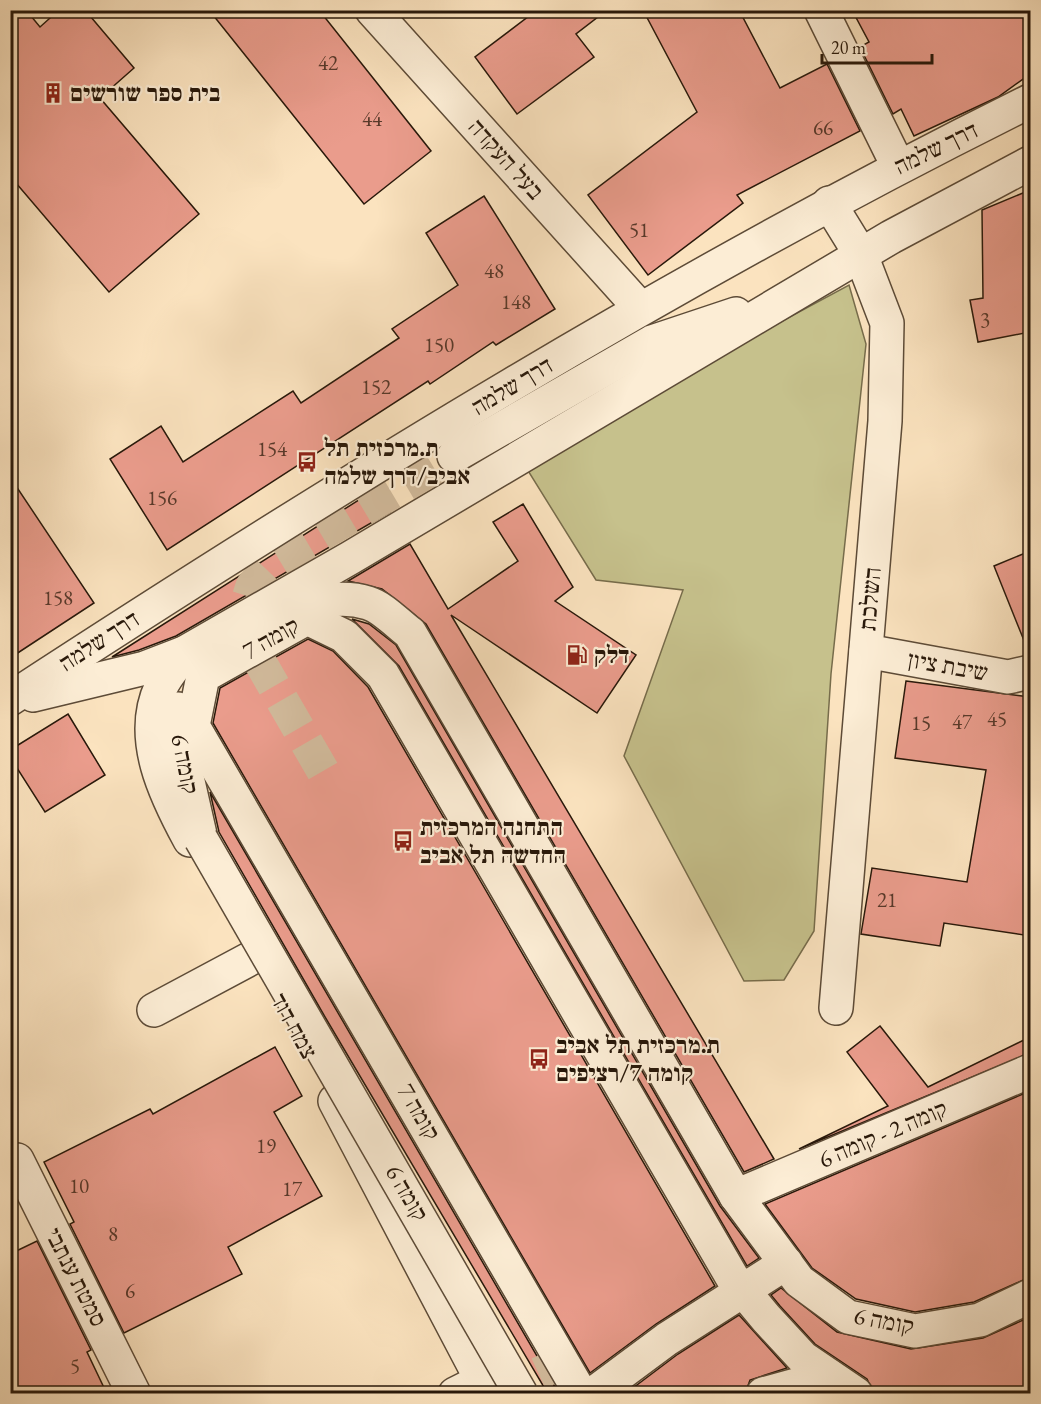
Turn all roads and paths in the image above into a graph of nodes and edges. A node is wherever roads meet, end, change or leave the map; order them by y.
1 (372, 10) edge
2 (821, 10) edge
3 (1030, 101) edge
4 (1030, 164) edge
5 (898, 166) junction
6 (829, 203) junction
7 (750, 247) junction
8 (861, 255) junction
9 (794, 295) junction
10 (640, 308) junction
11 (652, 342) junction
12 (454, 456) tunnel mouth
13 (866, 651) junction
14 (184, 653) junction
15 (1030, 672) edge
16 (10, 700) edge
17 (255, 957) junction
18 (836, 1008) dead end
19 (154, 1010) dead end
20 (1030, 1071) edge
21 (17, 1160) dead end
22 (736, 1196) junction
23 (786, 1263) junction
24 (1030, 1296) edge
25 (829, 1376) junction
26 (476, 1389) edge
27 (134, 1394) edge
28 (521, 1394) edge
29 (581, 1394) edge
30 (593, 1394) edge
31 (763, 1394) edge
32 (856, 1394) edge

1 - 10 street, בעל העקדה
2 - 5 street
3 - 5 street, דרך שלמה
4 - 8 street, דרך שלמה
5 - 6 street, דרך שלמה
6 - 7 street, דרך שלמה
6 - 8 street, השלכת
7 - 10 street, דרך שלמה
7 - 11 street
8 - 9 street, דרך שלמה
8 - 13 street, השלכת
9 - 11 street
9 - 14 street, דרך שלמה
10 - 16 street, דרך שלמה
11 - 12 street
13 - 15 street, שיבת ציון
13 - 18 street, השלכת
14 - 16 street, דרך שלמה
14 - 17 street, צמח דוד
17 - 19 street
17 - 26 street, צמח דוד
20 - 22 street, קומה 2 - קומה 6
21 - 27 street, סמטת ענתבי
22 - 23 street, קומה 6
22 - 28 street, קומה 6, bridge
23 - 24 street, קומה 6
23 - 30 street
25 - 29 street, קומה 7
25 - 31 street
25 - 32 street, קומה 7

